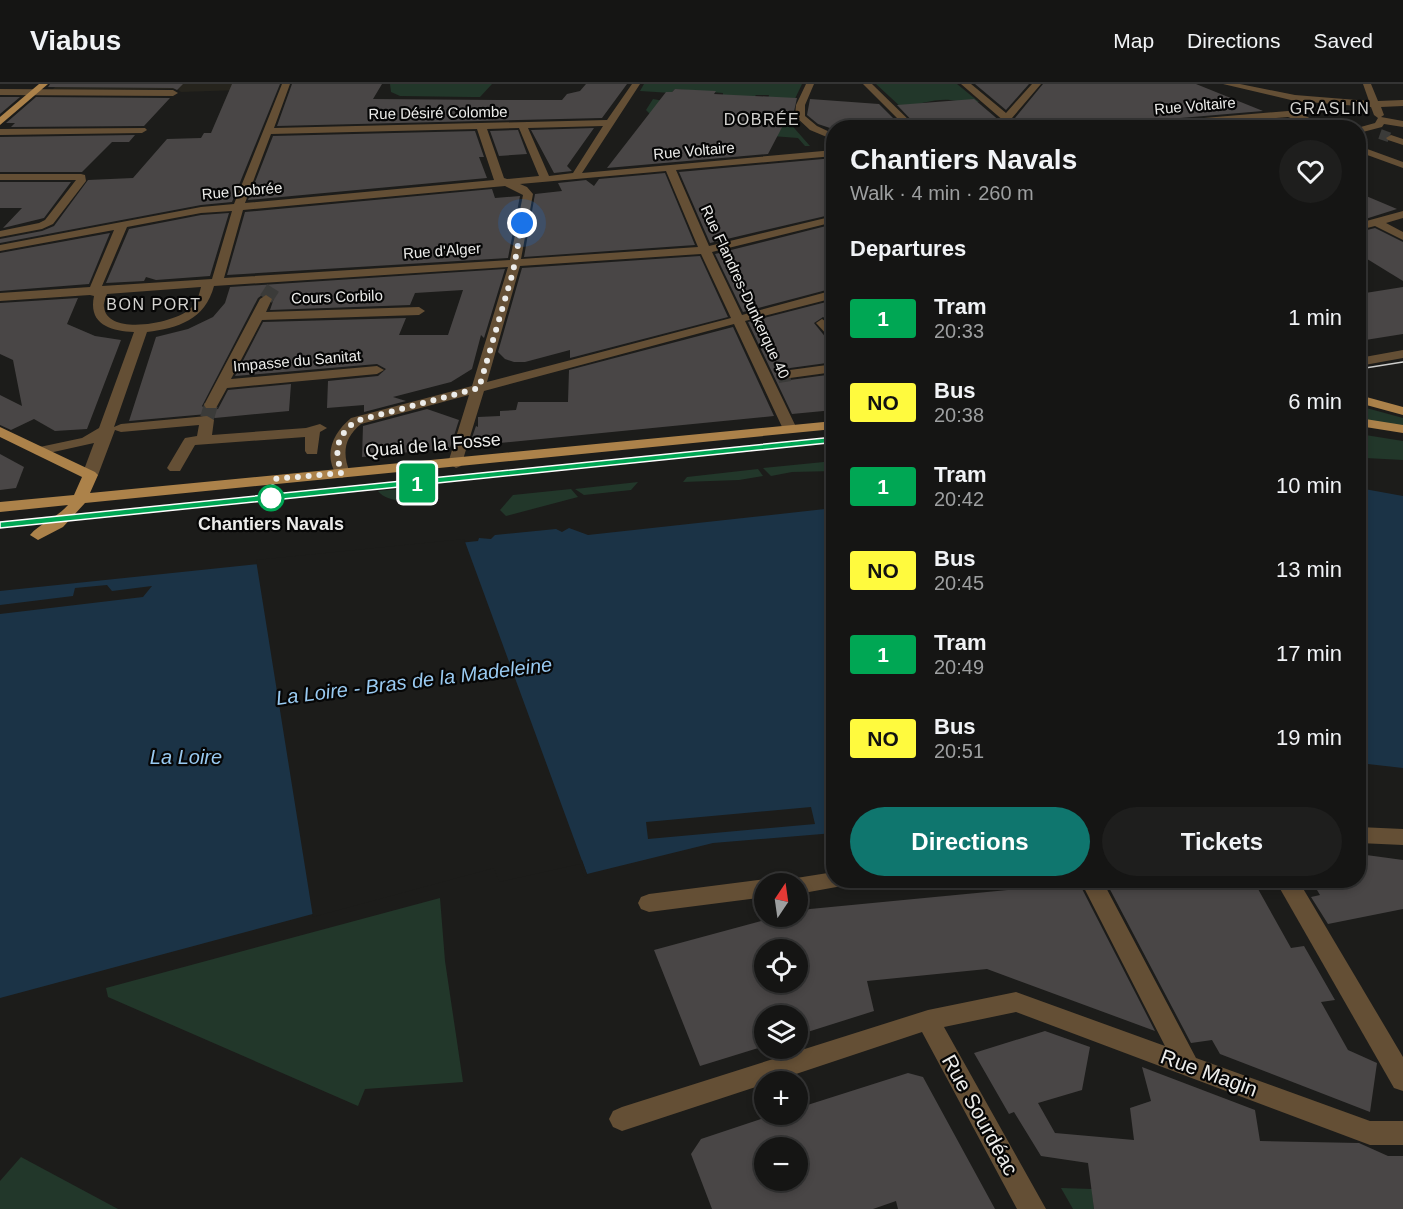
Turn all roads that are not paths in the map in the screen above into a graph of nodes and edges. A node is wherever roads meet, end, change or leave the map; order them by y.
1 (44, 84) edge
2 (286, 84) edge
3 (636, 84) edge
4 (810, 84) edge
5 (867, 84) edge
6 (965, 84) edge
7 (1037, 84) edge
8 (1227, 84) edge
9 (1367, 84) edge
10 (1293, 91) edge
11 (0, 92) edge
12 (35, 92) junction
13 (173, 93) dead end
14 (1374, 101) junction
15 (1402, 103) edge
16 (1271, 114) junction
17 (1300, 114) junction
18 (1007, 118) junction
19 (905, 120) edge
20 (1009, 120) edge
21 (1214, 120) edge
22 (1249, 120) edge
23 (1308, 120) edge
24 (1380, 120) junction
25 (0, 122) edge
26 (610, 123) junction
27 (1403, 124) edge
28 (524, 127) junction
29 (482, 128) junction
30 (1366, 129) edge
31 (142, 130) dead end
32 (266, 131) junction
33 (1366, 131) edge
34 (0, 132) edge
35 (826, 134) edge
36 (1380, 134) tunnel mouth
37 (1391, 138) tunnel mouth
38 (1403, 142) edge
39 (1366, 152) edge
40 (826, 154) edge
41 (1403, 165) edge
42 (670, 168) junction
43 (579, 176) junction
44 (0, 177) edge
45 (550, 179) junction
46 (504, 183) junction
47 (238, 206) junction
48 (1403, 214) edge
49 (826, 221) edge
50 (1376, 222) junction
51 (122, 225) junction
52 (1366, 225) edge
53 (0, 234) edge
54 (1403, 237) edge
55 (0, 248) edge
56 (706, 250) junction
57 (515, 263) junction
58 (212, 284) junction
59 (272, 289) junction
60 (98, 292) junction
61 (826, 296) edge
62 (0, 297) edge
63 (419, 310) dead end
64 (257, 316) junction
65 (739, 320) junction
66 (822, 323) dead end
67 (826, 327) edge
68 (142, 328) junction
69 (1403, 354) edge
70 (1366, 361) edge
71 (826, 369) edge
72 (377, 370) dead end
73 (778, 376) junction
74 (221, 384) junction
75 (479, 388) junction
76 (1366, 401) edge
77 (211, 405) tunnel mouth
78 (1403, 411) edge
79 (1366, 423) edge
80 (826, 426) edge
81 (114, 428) junction
82 (790, 429) junction
83 (1403, 429) edge
84 (0, 431) edge
85 (204, 440) junction
86 (40, 451) junction
87 (312, 451) dead end
88 (456, 463) junction
89 (175, 468) dead end
90 (342, 473) junction
91 (90, 475) junction
92 (81, 498) junction
93 (0, 507) edge
94 (38, 535) dead end
95 (1366, 835) edge
96 (1403, 837) edge
97 (826, 881) edge
98 (808, 884) edge
99 (1095, 888) edge
100 (1291, 888) edge
101 (754, 889) edge
102 (649, 903) dead end
103 (928, 1020) junction
104 (1187, 1065) junction
105 (1403, 1080) edge
106 (622, 1119) dead end
107 (1403, 1133) edge
108 (1032, 1209) edge

1 - 12 main road
2 - 32 street
3 - 26 street
4 - 35 street
5 - 19 street
6 - 18 street
7 - 18 street
8 - 10 street
9 - 14 street
10 - 14 street
10 - 17 street
11 - 12 street
12 - 13 street
12 - 25 main road
14 - 15 street
14 - 24 street
16 - 17 street
16 - 21 street, Rue Voltaire
16 - 22 street
17 - 23 street
18 - 20 street
24 - 27 street
24 - 30 street
26 - 28 street, Rue Désiré Colombe
26 - 43 street
28 - 29 street, Rue Désiré Colombe
28 - 45 street
29 - 32 street, Rue Désiré Colombe
29 - 46 street
31 - 34 street
32 - 47 street
33 - 36 street
37 - 38 street
39 - 41 street
40 - 42 street, Rue Voltaire
42 - 43 street, Rue Voltaire
42 - 56 street, Rue Flandres-Dunkerque 40
43 - 45 street, Rue Voltaire
44 - 53 street
45 - 46 street, Rue Voltaire
46 - 47 street, Rue Dobrée
46 - 57 street
47 - 51 street, Rue Dobrée
47 - 58 street
48 - 50 street
49 - 56 street, Rue d'Alger
50 - 52 street
50 - 54 street
51 - 55 street, Rue Dobrée
51 - 60 street
56 - 57 street, Rue d'Alger
56 - 65 street, Rue Flandres-Dunkerque 40
57 - 59 street, Rue d'Alger
57 - 75 street
58 - 59 street, Rue d'Alger
58 - 60 street, Rue d'Alger
58 - 68 street
59 - 64 street
60 - 62 street, Rue d'Alger
60 - 68 street
61 - 65 street
63 - 64 street, Cours Corbilo
64 - 74 street
65 - 73 street, Rue Flandres-Dunkerque 40
65 - 75 street
66 - 67 street
68 - 81 street
69 - 70 street
71 - 73 street
72 - 74 street, Impasse du Sanitat
73 - 82 street, Rue Flandres-Dunkerque 40
74 - 77 street
75 - 88 street
75 - 90 street
76 - 78 main road
79 - 83 main road
80 - 82 main road, Quai de la Fosse
81 - 85 street
81 - 86 street
81 - 91 street
82 - 88 main road, Quai de la Fosse
84 - 86 main road
85 - 87 street
85 - 89 street
86 - 91 main road
88 - 90 main road, Quai de la Fosse
90 - 92 main road, Quai de la Fosse
91 - 92 main road
92 - 93 main road, Quai de la Fosse
92 - 94 main road
95 - 96 street
97 - 98 street
99 - 104 street
100 - 105 street
101 - 102 street
103 - 104 street, Rue Magin
103 - 106 street
103 - 108 street, Rue Sourdéac
104 - 107 street, Rue Magin

